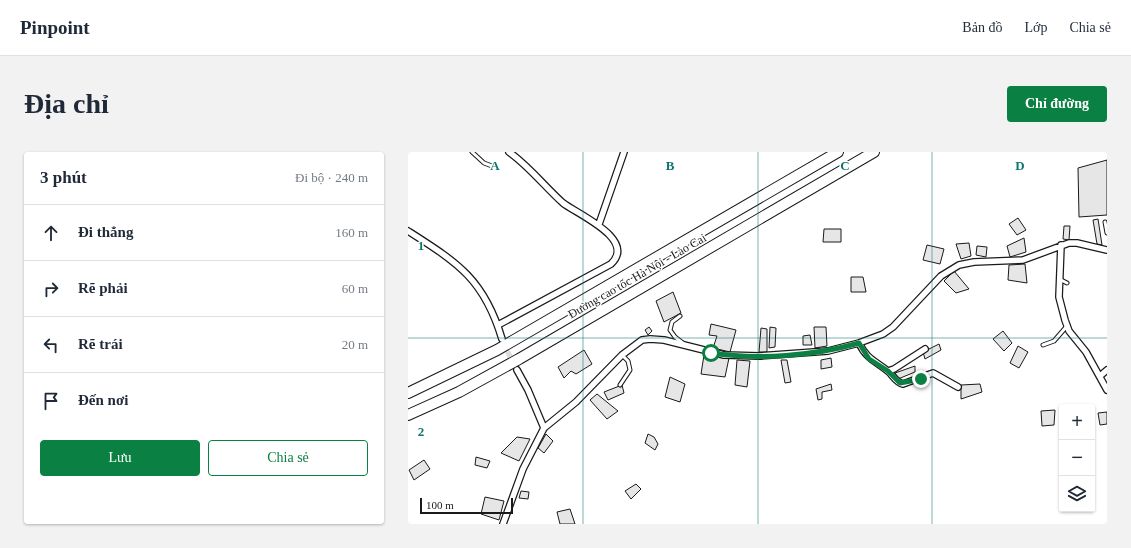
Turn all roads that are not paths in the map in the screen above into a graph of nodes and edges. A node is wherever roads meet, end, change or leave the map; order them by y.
1 (472, 152) edge
2 (509, 152) edge
3 (624, 152) edge
4 (838, 152) edge
5 (874, 152) edge
6 (492, 166) dead end
7 (1105, 222) dead end
8 (599, 224) junction
9 (408, 231) edge
10 (1107, 233) edge
11 (1061, 245) junction
12 (1107, 250) edge
13 (1061, 280) junction
14 (1067, 283) dead end
15 (680, 316) dead end
16 (498, 325) junction
17 (1067, 326) junction
18 (502, 339) tunnel mouth
19 (859, 343) junction
20 (1043, 345) dead end
21 (689, 347) junction
22 (925, 349) dead end
23 (622, 355) junction
24 (517, 370) tunnel mouth
25 (1107, 370) edge
26 (888, 371) junction
27 (1100, 376) junction
28 (620, 385) dead end
29 (958, 387) dead end
30 (1107, 390) edge
31 (408, 393) edge
32 (408, 415) edge
33 (544, 428) junction
34 (504, 524) edge

1 - 6 lane
2 - 8 street
3 - 8 street
4 - 31 highway, Đường cao tốc Hà Nội - Lào Cai
5 - 32 highway, Đường cao tốc Hà Nội - Lào Cai
7 - 10 lane
8 - 16 street
9 - 16 street
11 - 12 street
11 - 13 street
11 - 19 street
13 - 14 lane
13 - 17 street
15 - 21 lane
16 - 18 street
17 - 20 lane
17 - 27 street
19 - 21 street
19 - 26 street
21 - 23 street
22 - 26 street
23 - 28 lane
23 - 33 street
24 - 33 street
25 - 27 street
26 - 29 street
27 - 30 street
33 - 34 street

